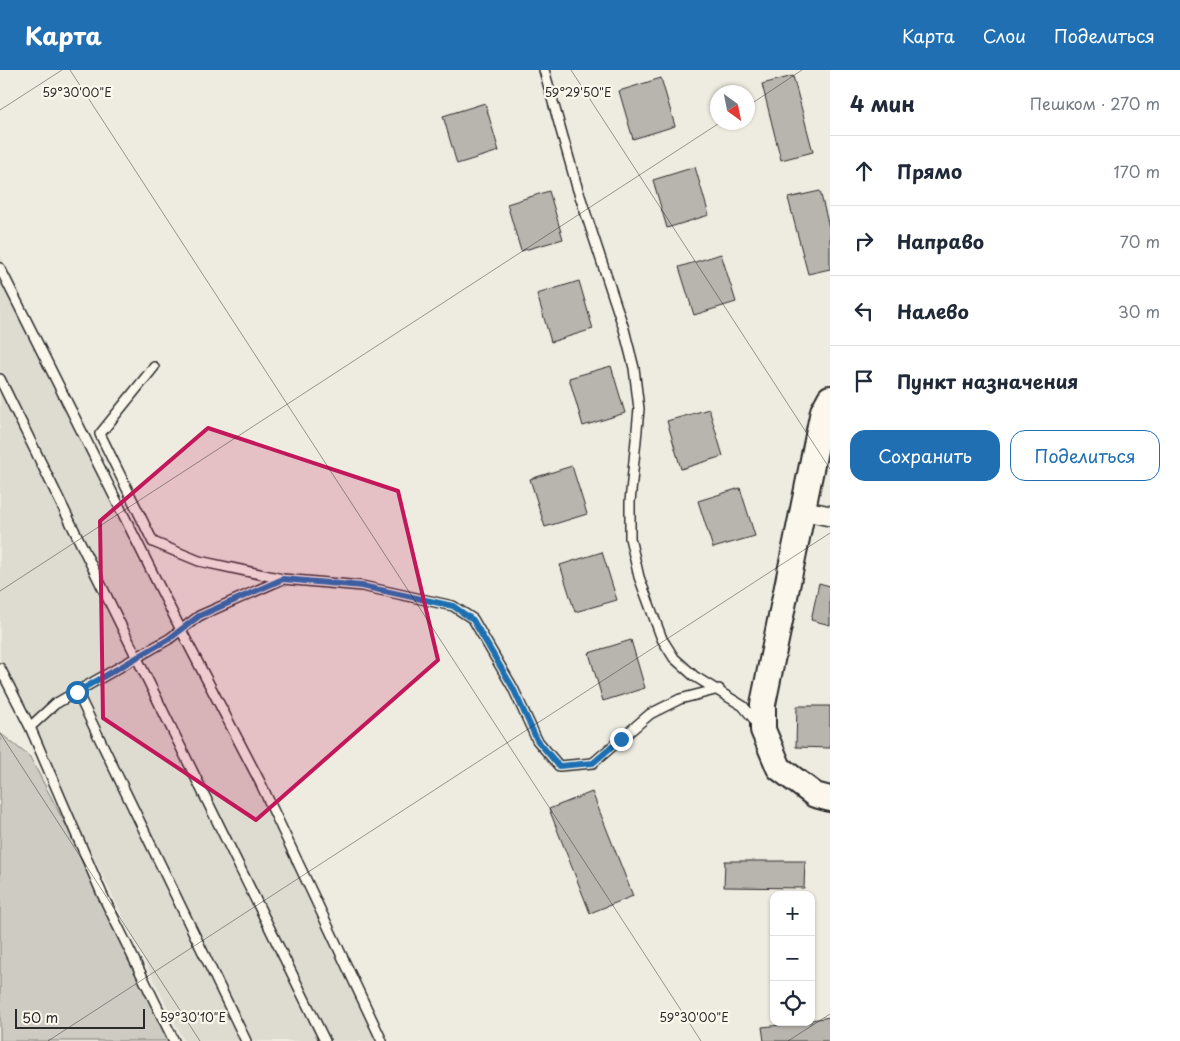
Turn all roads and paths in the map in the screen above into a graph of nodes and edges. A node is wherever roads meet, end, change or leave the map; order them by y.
1 (546, 72) edge
2 (0, 268) edge
3 (154, 367) dead end
4 (0, 379) edge
5 (830, 398) edge
6 (801, 510) junction
7 (830, 516) edge
8 (283, 579) junction
9 (181, 630) junction
10 (138, 657) junction
11 (0, 668) edge
12 (719, 689) junction
13 (77, 692) junction
14 (30, 727) junction
15 (763, 730) junction
16 (830, 798) edge
17 (174, 1041) edge
18 (246, 1041) edge
19 (325, 1041) edge
20 (382, 1041) edge

1 - 12 lane
2 - 9 lane
3 - 8 lane
4 - 10 lane
5 - 6 street
6 - 7 street
6 - 15 street
8 - 9 lane
8 - 12 lane
9 - 10 lane
9 - 20 lane
10 - 13 lane
10 - 19 lane
11 - 14 lane
12 - 15 lane
13 - 14 lane
13 - 18 lane
14 - 17 lane
15 - 16 street

